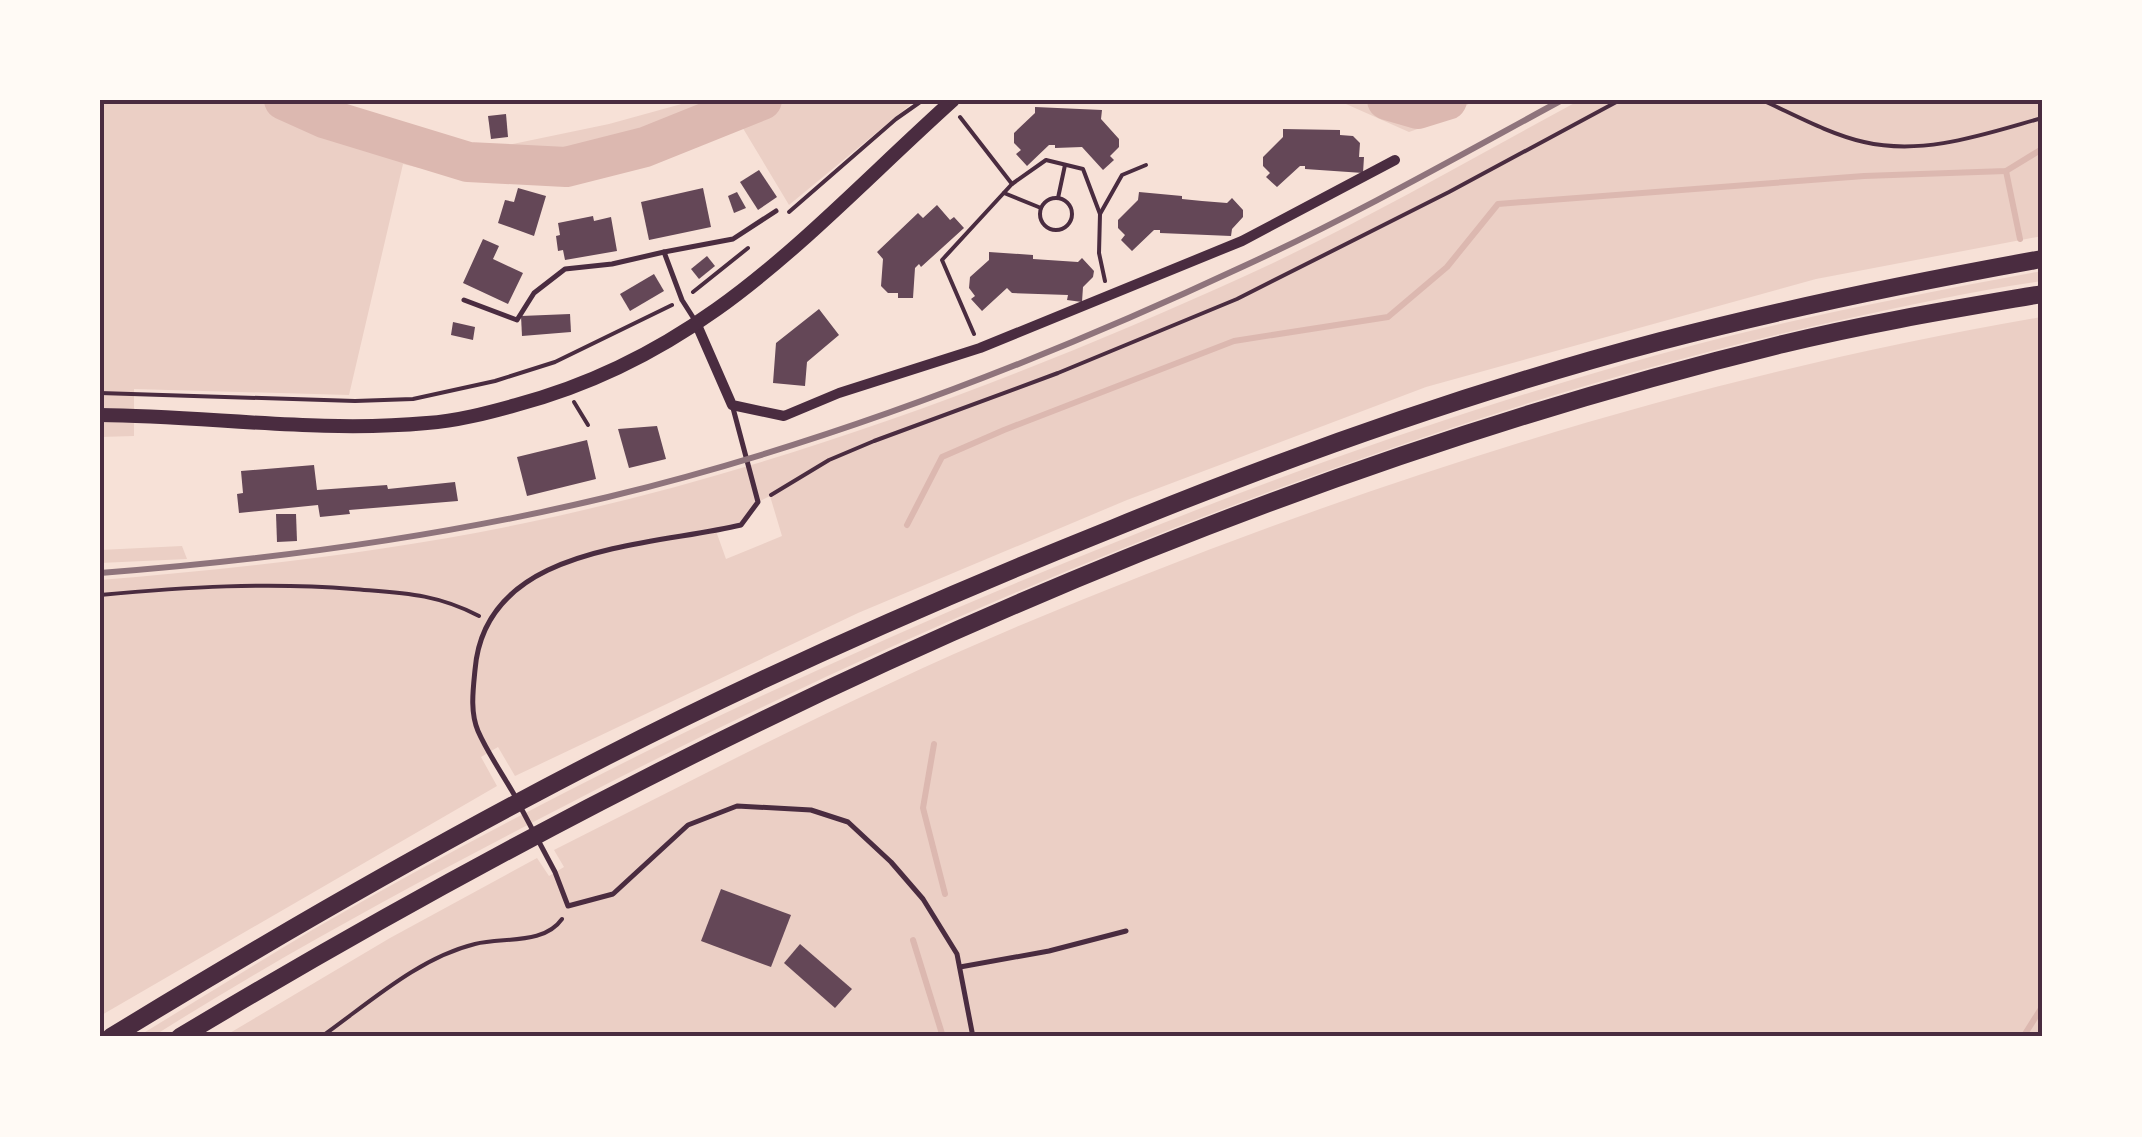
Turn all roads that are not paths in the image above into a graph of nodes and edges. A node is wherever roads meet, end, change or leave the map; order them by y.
1 (951, 102) edge
2 (1395, 160) dead end
3 (776, 210) dead end
4 (664, 252) junction
5 (2042, 259) edge
6 (2042, 294) edge
7 (464, 300) dead end
8 (698, 325) junction
9 (732, 405) junction
10 (100, 415) edge
11 (1126, 931) dead end
12 (960, 967) junction
13 (111, 1037) edge
14 (180, 1037) edge
15 (973, 1037) edge

1 - 8 street
2 - 9 street
3 - 4 lane
4 - 7 lane
4 - 8 lane
5 - 13 highway
6 - 14 highway
8 - 9 street
8 - 10 street
9 - 12 lane
11 - 12 lane
12 - 15 lane

